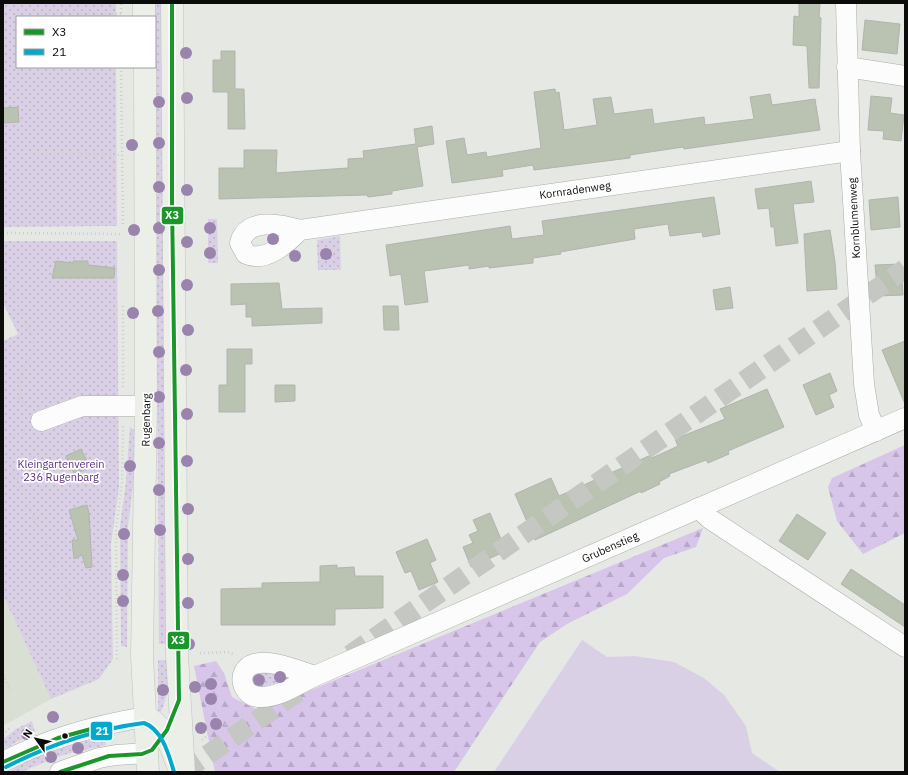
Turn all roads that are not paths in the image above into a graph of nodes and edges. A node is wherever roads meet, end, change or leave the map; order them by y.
1 (144, 3) edge
2 (172, 3) edge
3 (846, 3) edge
4 (144, 16) edge
5 (847, 67) junction
6 (145, 68) edge
7 (905, 76) edge
8 (850, 152) junction
9 (300, 230) dead end
10 (146, 406) junction
11 (905, 418) edge
12 (41, 422) road end
13 (876, 431) junction
14 (698, 508) junction
15 (905, 646) edge
16 (315, 676) tunnel mouth
17 (179, 700) junction
18 (145, 717) junction
19 (165, 734) junction
20 (3, 762) edge
21 (148, 763) edge
22 (60, 772) edge
23 (180, 772) edge
24 (184, 772) edge

1 - 4 main road
2 - 17 main road
3 - 5 street, Kornblumenweg
5 - 7 street
5 - 8 street, Kornblumenweg
6 - 10 main road, Rugenbarg
8 - 9 street, Kornradenweg
8 - 13 street, Kornblumenweg
10 - 12 street
10 - 18 main road, Rugenbarg
11 - 13 street, Grubenstieg
13 - 14 street, Grubenstieg
14 - 15 street
14 - 16 street, Grubenstieg
17 - 19 main road
17 - 24 main road
18 - 19 main road
18 - 20 street
18 - 21 main road, Rugenbarg
19 - 21 main road
19 - 23 main road
21 - 22 street

